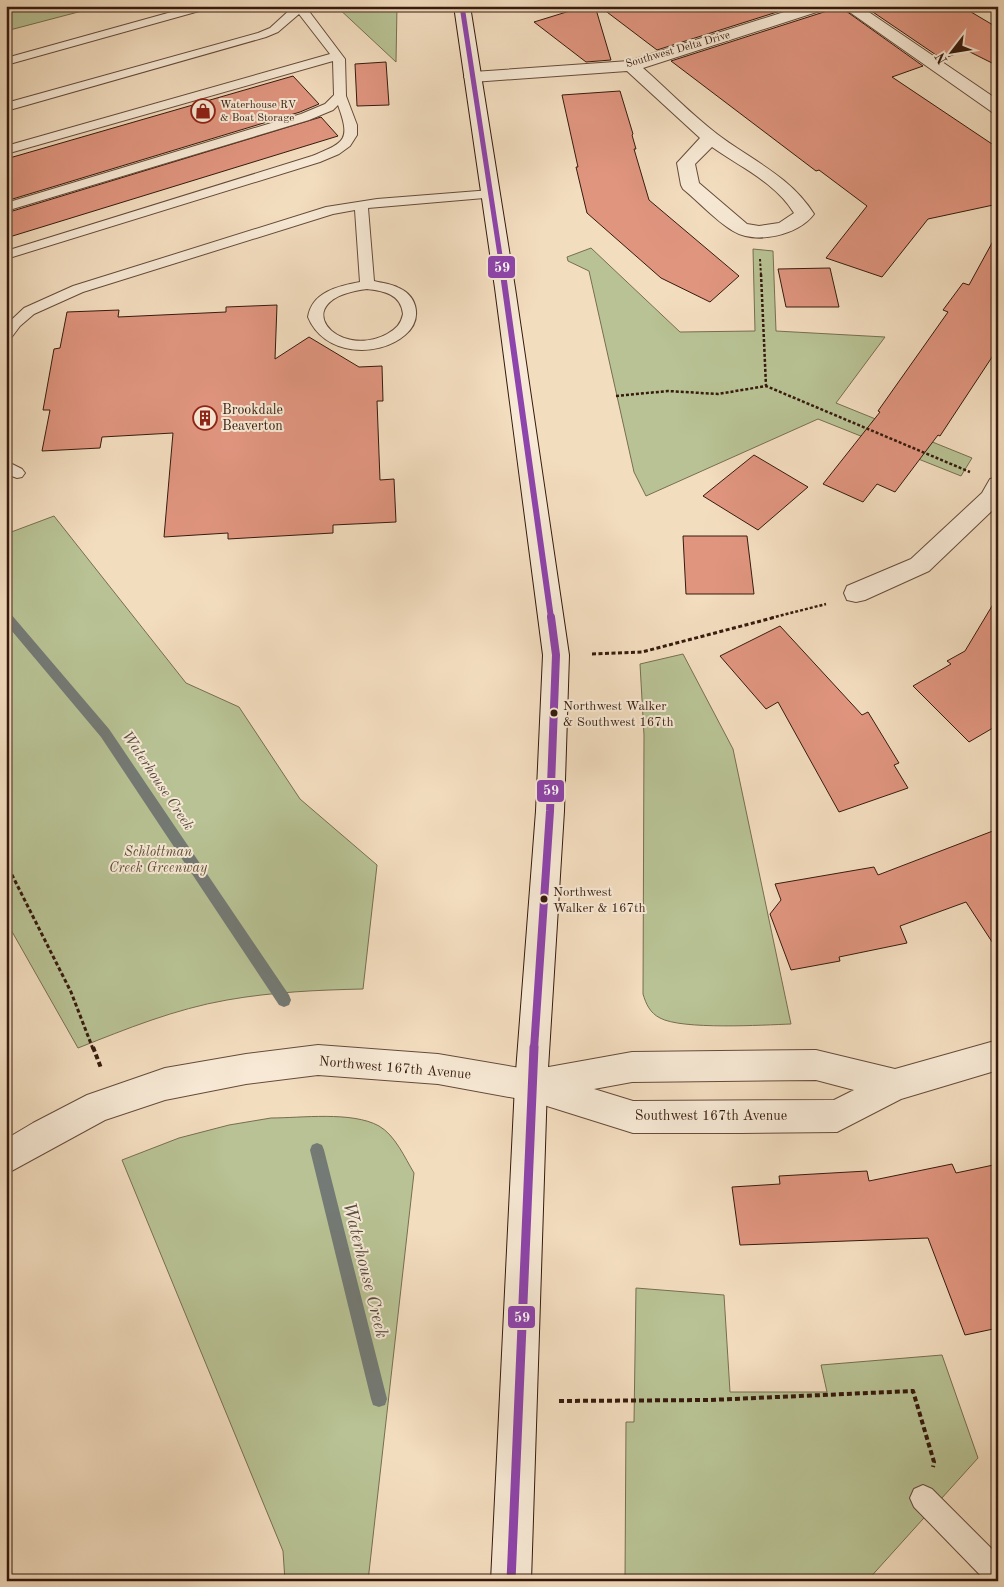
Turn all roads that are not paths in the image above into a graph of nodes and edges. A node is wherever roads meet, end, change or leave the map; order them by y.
1 (206, 6) edge
2 (462, 6) edge
3 (820, 6) edge
4 (849, 6) edge
5 (299, 7) edge
6 (337, 56) junction
7 (6, 62) edge
8 (631, 66) junction
9 (473, 78) junction
10 (340, 96) junction
11 (6, 107) edge
12 (998, 108) edge
13 (712, 138) junction
14 (6, 150) edge
15 (491, 194) junction
16 (361, 205) junction
17 (6, 207) edge
18 (6, 256) edge
19 (367, 285) junction
20 (6, 335) edge
21 (995, 495) edge
22 (856, 593) road end
23 (998, 1055) edge
24 (531, 1085) junction
25 (895, 1085) junction
26 (6, 1158) edge
27 (923, 1498) road end
28 (998, 1574) edge
29 (511, 1581) edge

1 - 7 lane
2 - 9 street
3 - 8 street, Southwest Delta Drive
4 - 12 street
5 - 6 lane
5 - 11 lane
6 - 10 lane
6 - 14 lane
8 - 9 street, Southwest Delta Drive
8 - 13 street
9 - 15 street
10 - 17 lane
10 - 18 lane
13 - 13 street
15 - 16 lane
15 - 24 street
16 - 19 lane
16 - 20 lane
19 - 19 lane
21 - 22 street
23 - 25 street, Southwest 167th Avenue
24 - 25 street
24 - 25 street, Southwest 167th Avenue
24 - 26 street, Northwest 167th Avenue
24 - 29 street
27 - 28 lane

